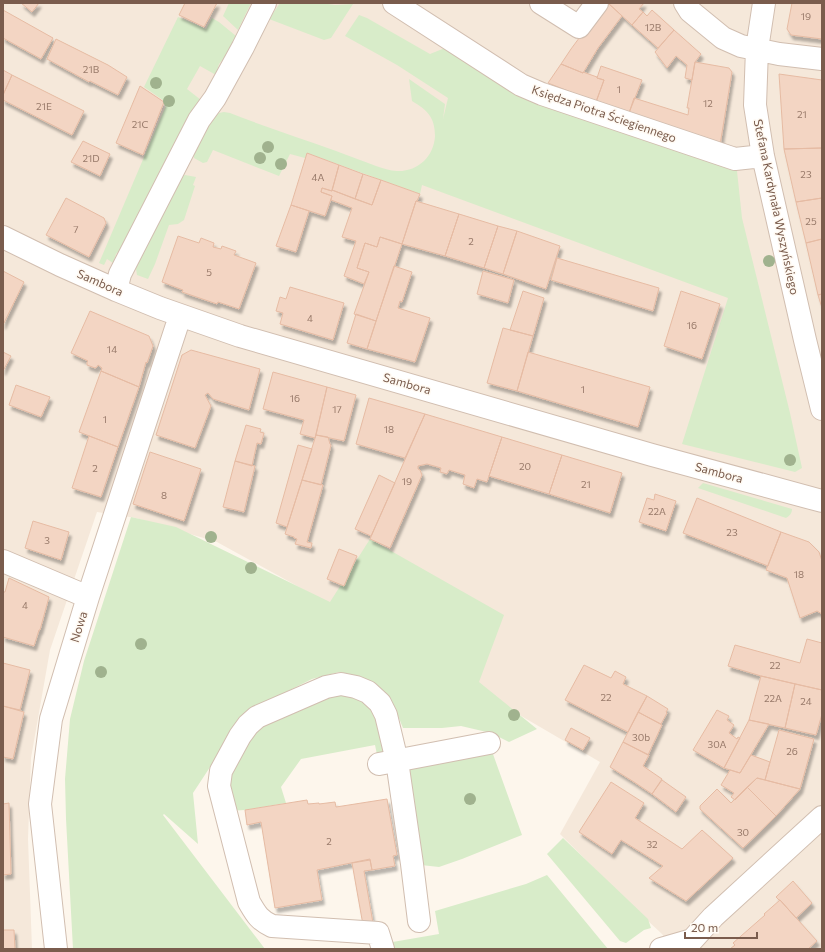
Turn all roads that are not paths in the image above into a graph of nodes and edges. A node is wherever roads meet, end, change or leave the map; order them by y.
1 (265, 3) edge
2 (394, 3) edge
3 (541, 3) edge
4 (597, 3) edge
5 (685, 3) edge
6 (764, 3) edge
7 (757, 49) junction
8 (822, 59) edge
9 (763, 156) junction
10 (3, 237) edge
11 (116, 290) junction
12 (180, 316) junction
13 (822, 409) edge
14 (822, 501) edge
15 (3, 561) edge
16 (88, 597) junction
17 (489, 743) dead end
18 (388, 763) junction
19 (822, 817) edge
20 (419, 921) dead end
21 (688, 944) edge
22 (56, 949) edge
23 (383, 949) edge
24 (661, 949) edge

1 - 11 street
2 - 9 street, Księdza Piotra Ściegiennego
3 - 4 street
5 - 7 street
6 - 7 street, Stefana Kardynała Wyszyńskiego
7 - 8 street
7 - 9 street, Stefana Kardynała Wyszyńskiego
9 - 13 street, Stefana Kardynała Wyszyńskiego
10 - 11 street, Sambora
11 - 12 street, Sambora
12 - 14 street, Sambora
12 - 16 street, Nowa
15 - 16 street
16 - 22 street, Nowa
17 - 18 street
18 - 20 street
18 - 23 street
19 - 21 street
21 - 24 street

